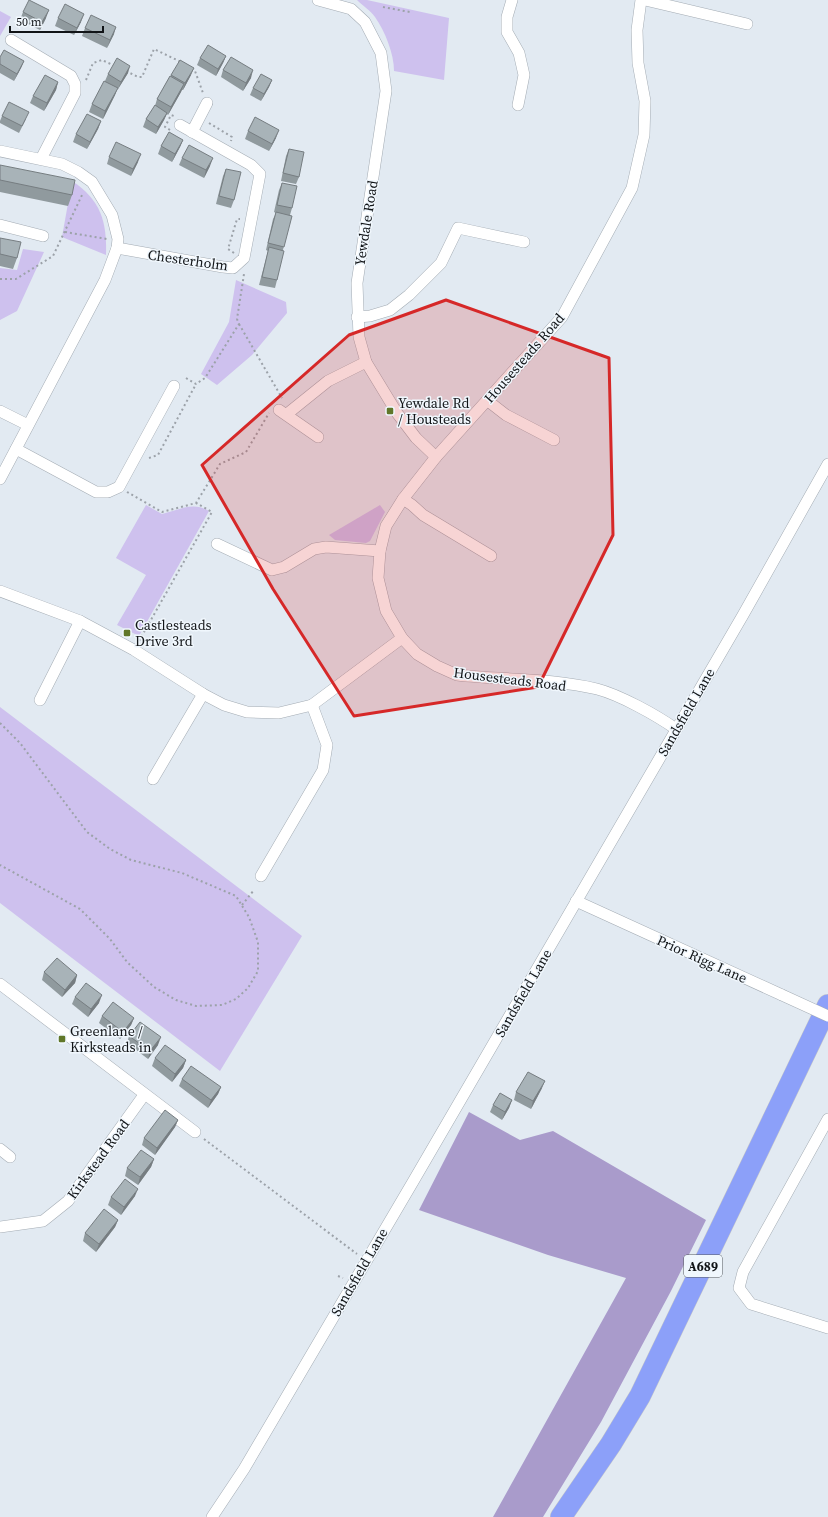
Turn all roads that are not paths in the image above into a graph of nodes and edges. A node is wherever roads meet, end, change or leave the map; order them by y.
1 (318, 0) edge
2 (512, 0) edge
3 (641, 0) edge
4 (645, 0) edge
5 (747, 24) dead end
6 (11, 40) dead end
7 (205, 99) road end
8 (518, 105) dead end
9 (176, 124) road end
10 (192, 132) junction
11 (0, 151) edge
12 (42, 159) junction
13 (0, 225) edge
14 (44, 236) dead end
15 (524, 242) dead end
16 (117, 248) junction
17 (357, 316) junction
18 (366, 362) junction
19 (174, 386) dead end
20 (488, 401) junction
21 (0, 411) edge
22 (28, 425) junction
23 (318, 437) dead end
24 (554, 440) dead end
25 (16, 449) junction
26 (436, 457) junction
27 (828, 464) edge
28 (0, 479) edge
29 (403, 500) junction
30 (218, 544) dead end
31 (380, 550) junction
32 (491, 556) dead end
33 (0, 591) edge
34 (80, 621) junction
35 (402, 638) junction
36 (203, 694) junction
37 (40, 700) dead end
38 (312, 705) junction
39 (676, 729) junction
40 (153, 779) dead end
41 (261, 876) dead end
42 (576, 902) junction
43 (0, 984) edge
44 (828, 1005) edge
45 (828, 1016) edge
46 (144, 1094) junction
47 (828, 1119) edge
48 (195, 1132) road end
49 (0, 1149) edge
50 (10, 1157) dead end
51 (0, 1228) edge
52 (828, 1328) edge
53 (212, 1517) edge
54 (561, 1517) edge

1 - 17 street, Yewdale Road
2 - 8 street
3 - 20 street, Housesteads Road
4 - 5 street
6 - 12 street
7 - 10 street
9 - 10 street, Chesterholm
10 - 16 street, Chesterholm
11 - 12 street
12 - 16 street
13 - 14 street
15 - 17 street
16 - 22 street
17 - 18 street, Yewdale Road
18 - 23 street
18 - 26 street, Yewdale Road
19 - 25 street
20 - 24 street
20 - 26 street, Housesteads Road
21 - 22 street
22 - 25 street
25 - 28 street
26 - 29 street, Housesteads Road
27 - 39 street, Sandsfield Lane
29 - 31 street, Housesteads Road
29 - 32 street
30 - 31 street
31 - 35 street, Housesteads Road
33 - 34 street
34 - 36 street
34 - 37 street
35 - 38 street
35 - 39 street, Housesteads Road
36 - 38 street
36 - 40 street
38 - 41 street
39 - 42 street, Sandsfield Lane
42 - 45 street, Prior Rigg Lane, bridge
42 - 53 street, Sandsfield Lane
43 - 46 street
44 - 54 highway, A689
46 - 48 street
46 - 51 street, Kirkstead Road
47 - 52 street
49 - 50 street

